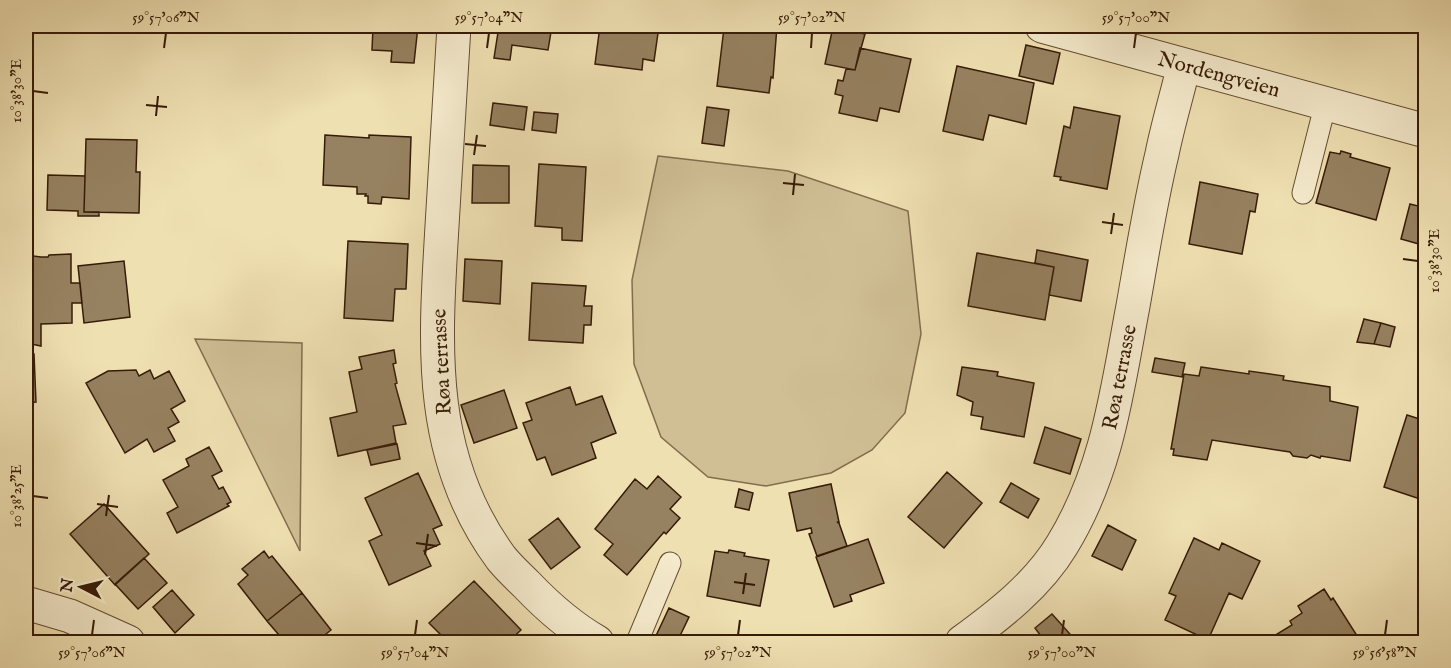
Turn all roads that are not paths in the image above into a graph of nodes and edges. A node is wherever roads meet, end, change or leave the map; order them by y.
1 (454, 26) edge
2 (1042, 26) edge
3 (1184, 65) junction
4 (1326, 102) junction
5 (1425, 130) edge
6 (1303, 193) dead end
7 (670, 563) dead end
8 (26, 603) edge
9 (128, 642) edge
10 (597, 642) edge
11 (637, 642) edge
12 (962, 642) edge

1 - 10 street, Røa terrasse
2 - 3 street, Nordengveien
3 - 4 street, Nordengveien
3 - 12 street, Røa terrasse
4 - 5 street, Nordengveien
4 - 6 lane
7 - 11 lane
8 - 9 street

